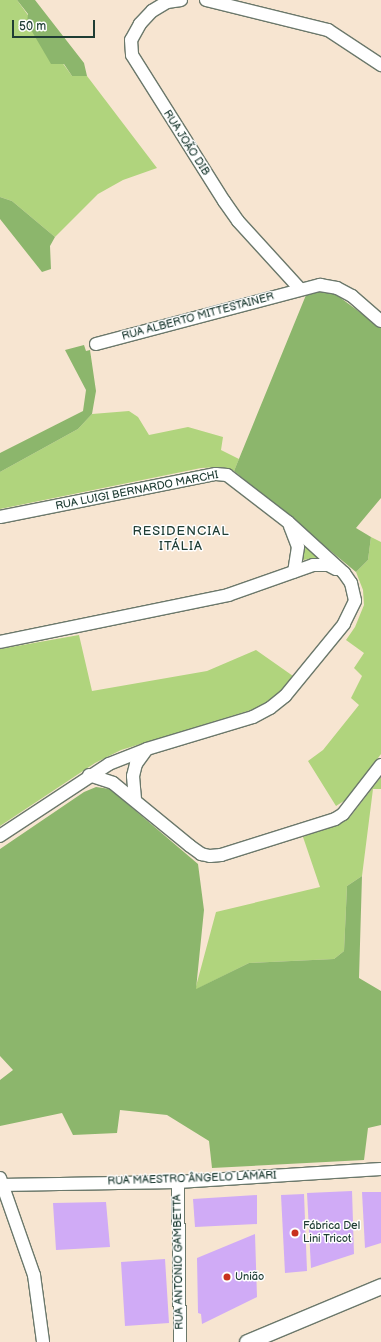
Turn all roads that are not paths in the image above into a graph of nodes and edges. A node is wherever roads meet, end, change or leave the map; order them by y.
1 (181, 0) edge
2 (206, 0) edge
3 (381, 65) edge
4 (300, 289) junction
5 (381, 321) edge
6 (96, 344) dead end
7 (0, 518) edge
8 (288, 522) junction
9 (294, 572) junction
10 (344, 573) junction
11 (0, 642) edge
12 (146, 749) junction
13 (381, 765) edge
14 (89, 775) junction
15 (135, 799) junction
16 (0, 836) edge
17 (381, 1169) edge
18 (1, 1182) edge
19 (178, 1182) junction
20 (381, 1286) edge
21 (43, 1342) edge
22 (180, 1342) edge
23 (247, 1342) edge

1 - 4 street, RUA JOÃO DIB
2 - 3 street
4 - 5 street, RUA ALBERTO MITTESTAINER
4 - 6 street, RUA ALBERTO MITTESTAINER
7 - 8 street, RUA LUIGI BERNARDO MARCHI
8 - 9 street
8 - 10 street, RUA LUIGI BERNARDO MARCHI
9 - 10 street
9 - 11 street
10 - 12 street, RUA LUIGI BERNARDO MARCHI
12 - 14 street, RUA LUIGI BERNARDO MARCHI
12 - 15 street
13 - 15 street
14 - 15 street
14 - 16 street, RUA LUIGI BERNARDO MARCHI
17 - 19 street, RUA MAESTRO ÂNGELO LAMARI
18 - 19 street, RUA MAESTRO ÂNGELO LAMARI
18 - 21 street
19 - 22 street, RUA ANTONIO GAMBETTA
20 - 23 main road

